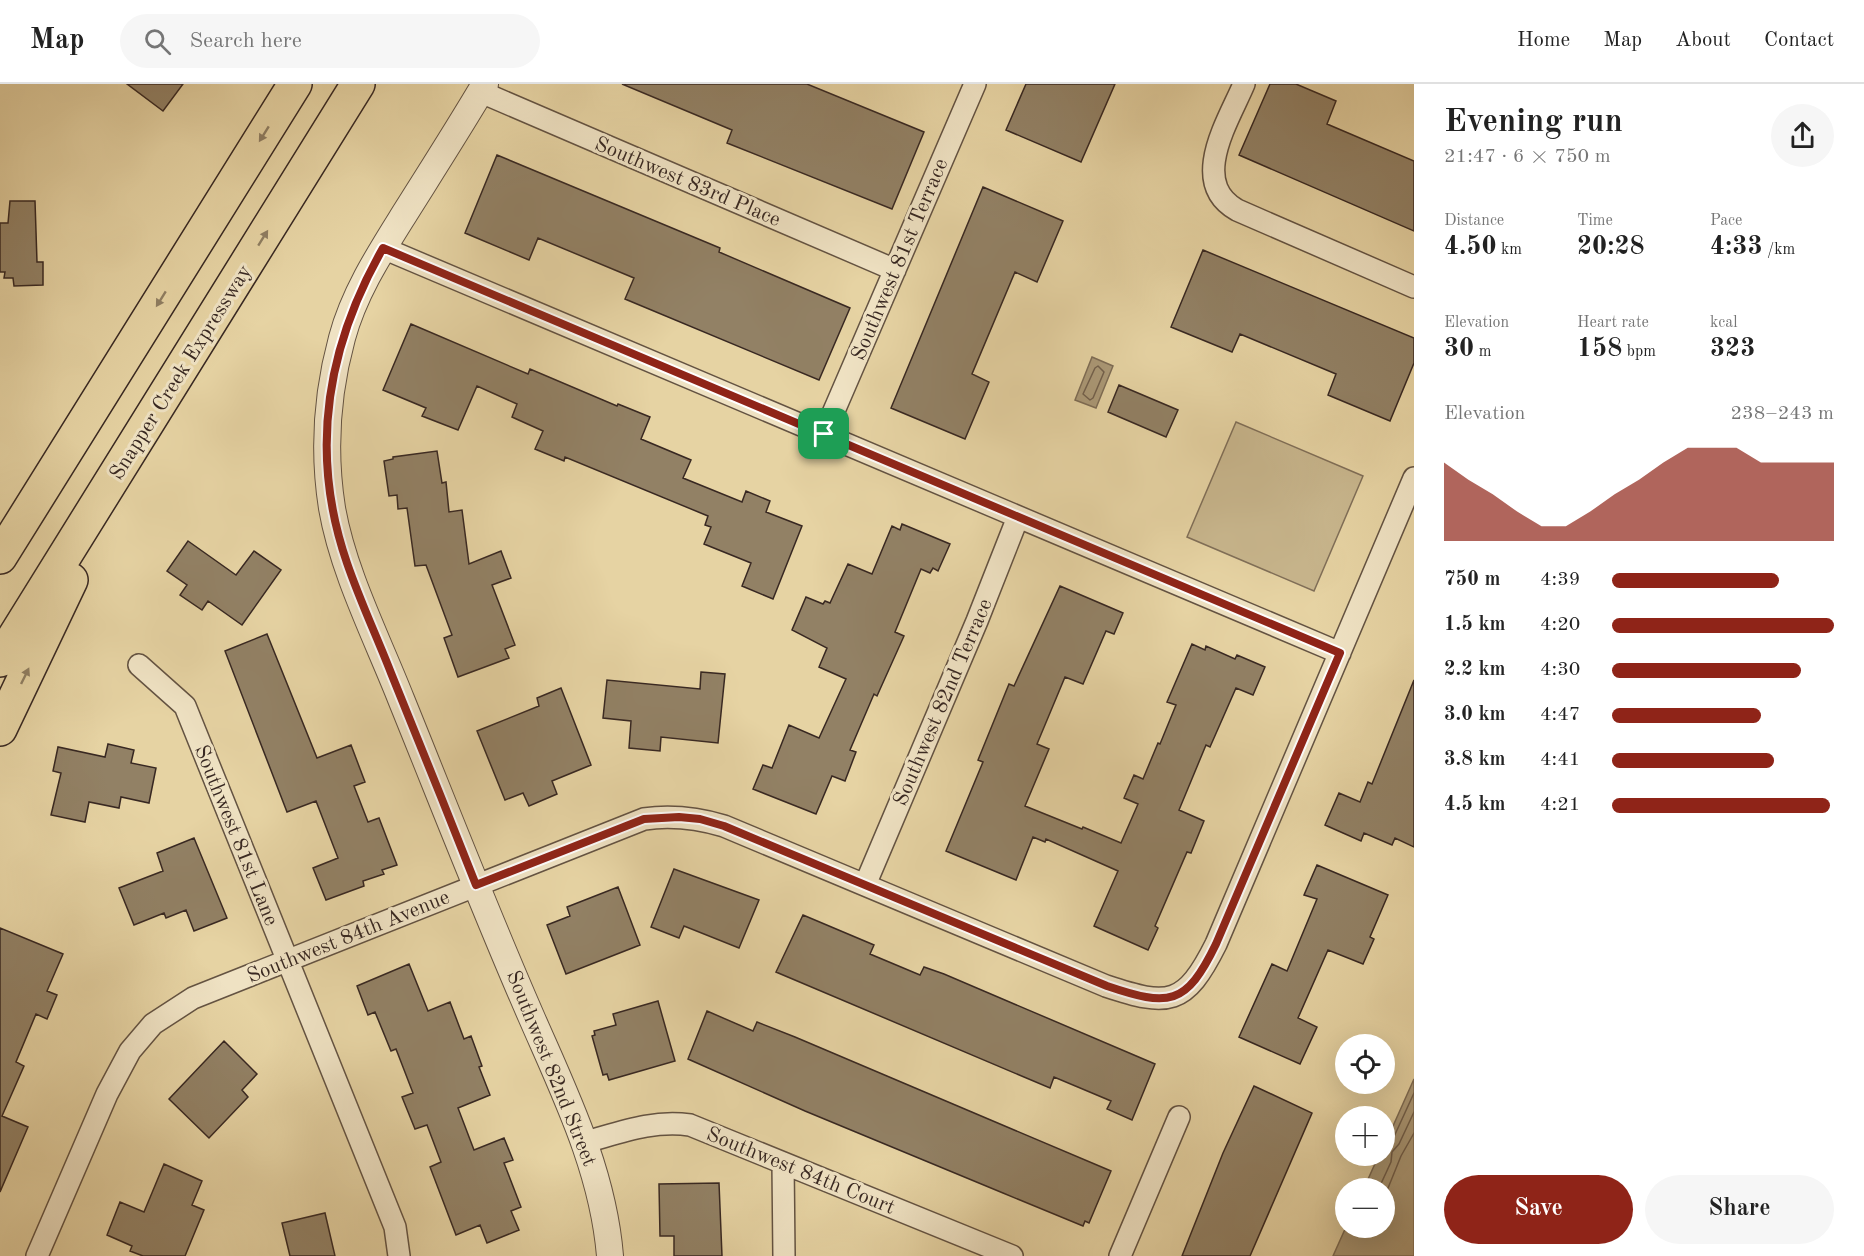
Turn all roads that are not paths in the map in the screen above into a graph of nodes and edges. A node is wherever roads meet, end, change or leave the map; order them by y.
1 (295, 84) edge
2 (358, 84) edge
3 (975, 84) edge
4 (1244, 84) edge
5 (483, 88) edge
6 (383, 248) junction
7 (895, 270) junction
8 (1414, 287) edge
9 (89, 414) junction
10 (144, 430) junction
11 (824, 434) junction
12 (1414, 478) edge
13 (1018, 517) junction
14 (0, 522) edge
15 (0, 557) edge
16 (1340, 653) junction
17 (0, 660) edge
18 (139, 665) dead end
19 (0, 729) edge
20 (476, 885) junction
21 (864, 885) junction
22 (288, 962) junction
23 (1179, 1117) dead end
24 (586, 1142) junction
25 (783, 1163) junction
26 (38, 1256) edge
27 (399, 1256) edge
28 (610, 1256) edge
29 (784, 1256) edge
30 (1012, 1256) edge
31 (1120, 1256) edge

1 -> 9 highway
10 -> 2 highway, Snapper Creek Expressway
3 - 7 street, Southwest 81st Terrace
4 - 8 street
5 - 6 street, Southwest 82nd Street
5 - 7 street, Southwest 83rd Place
6 - 11 street
6 - 20 street, Southwest 82nd Street
7 - 11 street, Southwest 81st Terrace
9 - 14 highway
9 - 15 highway
10 - 17 highway, Snapper Creek Expressway
19 -> 10 highway
11 - 13 street
12 - 16 street
13 - 16 street
13 - 21 street, Southwest 82nd Terrace
16 - 21 street, Southwest 84th Avenue
18 - 22 street, Southwest 81st Lane
20 - 21 street, Southwest 84th Avenue
20 - 22 street, Southwest 84th Avenue
20 - 24 street, Southwest 82nd Street
22 - 26 street, Southwest 84th Avenue
22 - 27 street, Southwest 81st Lane
23 - 31 street
24 - 25 street, Southwest 84th Court
24 - 28 street, Southwest 82nd Street
25 - 29 street
25 - 30 street, Southwest 84th Court

